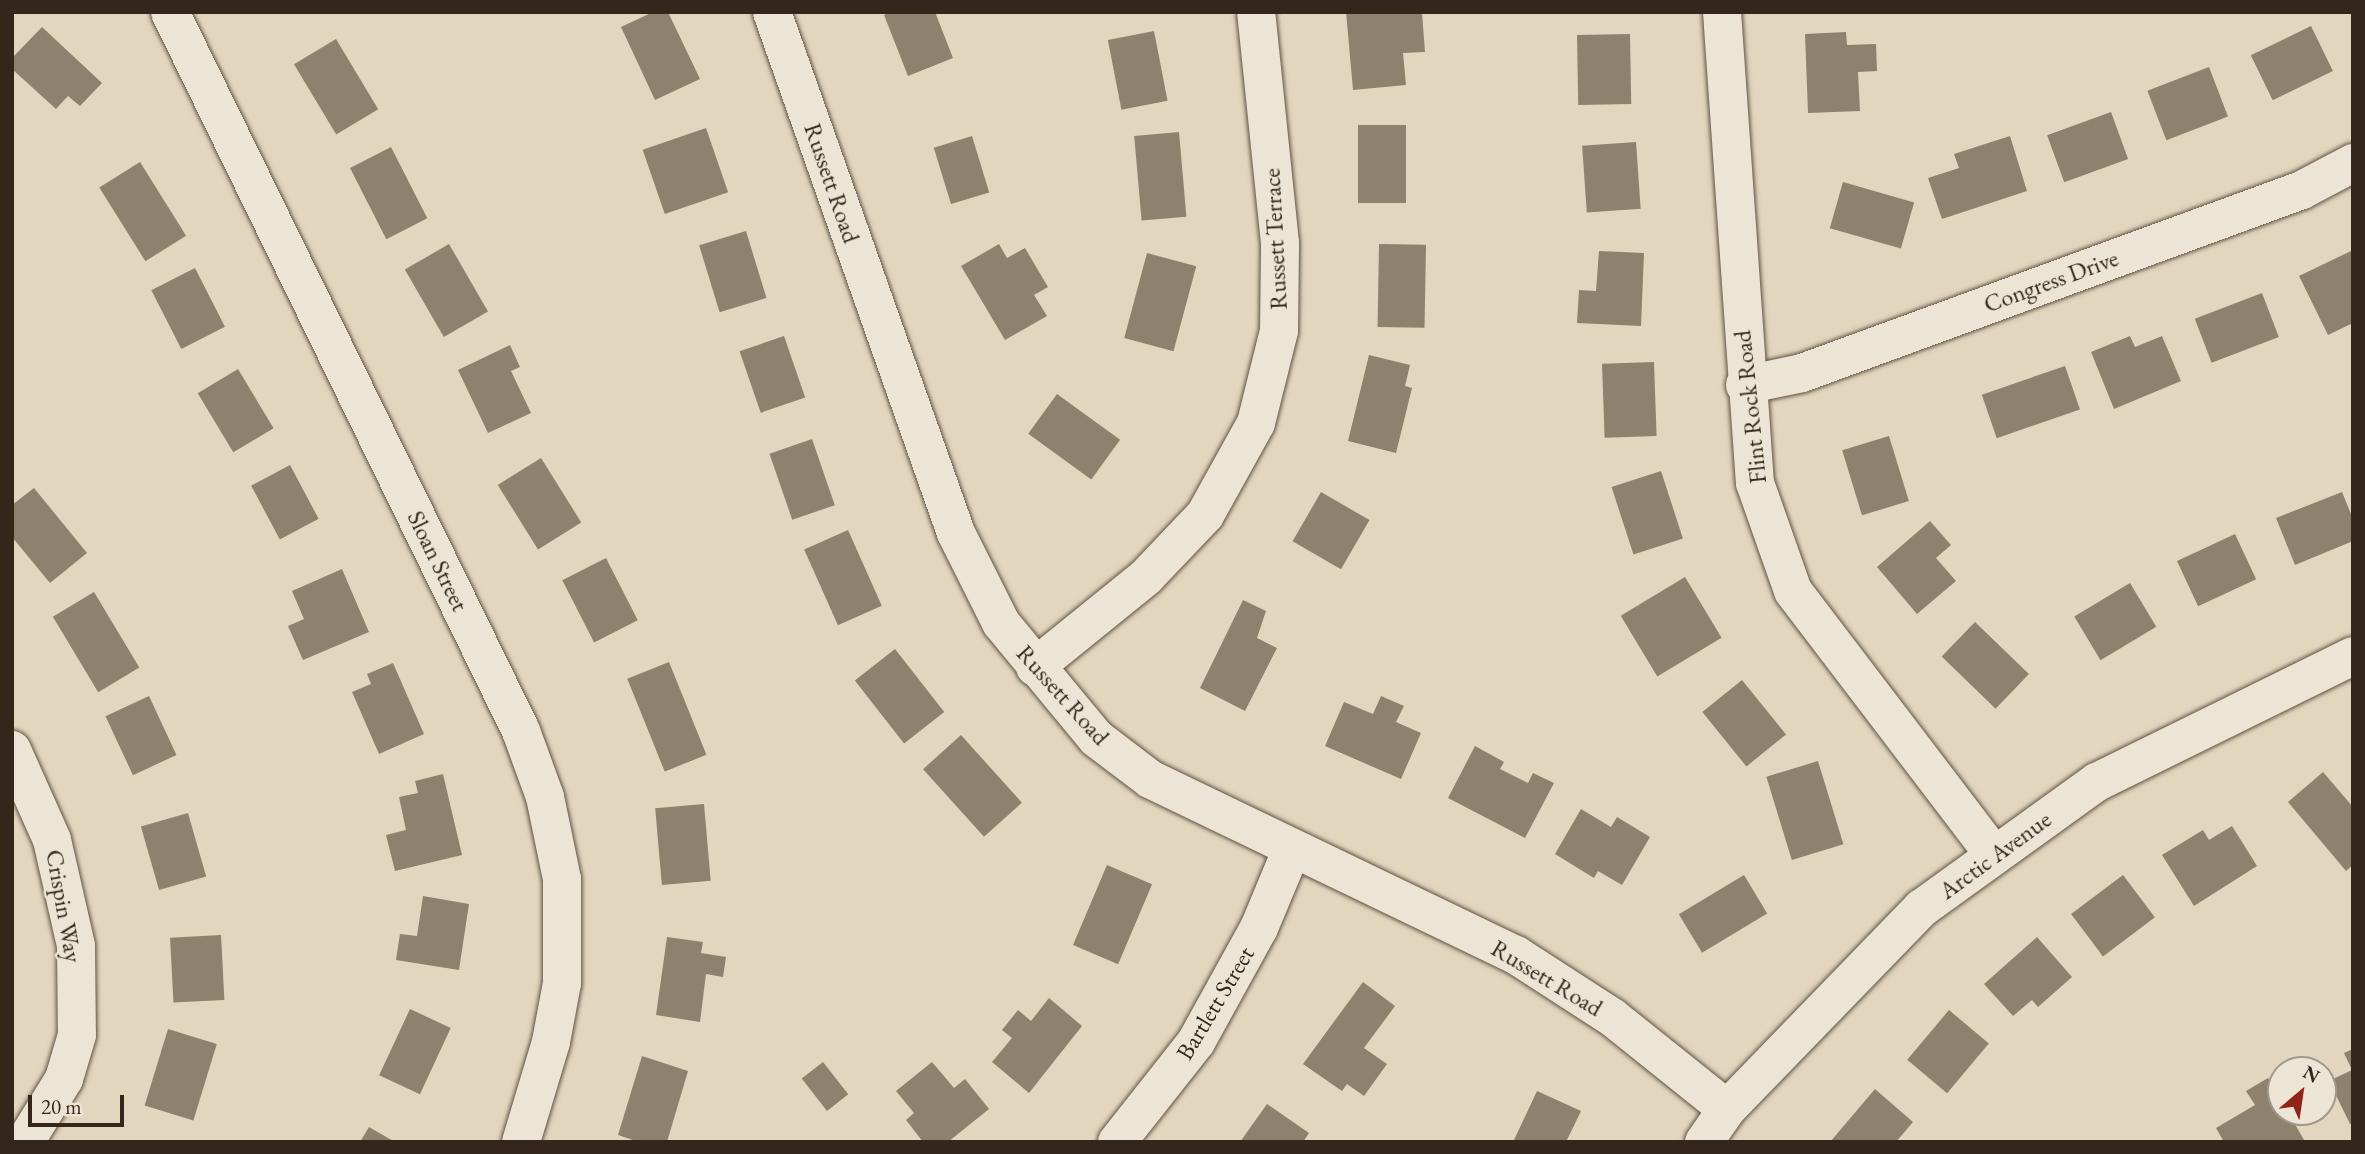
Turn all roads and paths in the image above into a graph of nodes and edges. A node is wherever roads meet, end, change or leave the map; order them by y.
1 (170, 12) edge
2 (772, 12) edge
3 (1256, 12) edge
4 (1722, 12) edge
5 (2353, 163) edge
6 (1745, 384) junction
7 (2353, 656) edge
8 (1035, 667) junction
9 (12, 750) edge
10 (1291, 851) junction
11 (1994, 855) junction
12 (1727, 1109) junction
13 (25, 1142) edge
14 (521, 1142) edge
15 (1116, 1142) edge
16 (1704, 1142) edge

1 - 14 street, Sloan Street
2 - 8 street, Russett Road
3 - 8 street, Russett Terrace
4 - 6 street, Flint Rock Road
5 - 6 street, Congress Drive
6 - 11 street, Flint Rock Road
7 - 11 street, Arctic Avenue
8 - 10 street, Russett Road
9 - 13 street, Crispin Way
10 - 12 street, Russett Road
10 - 15 street, Bartlett Street
11 - 12 street, Arctic Avenue
12 - 16 street, Arctic Avenue

